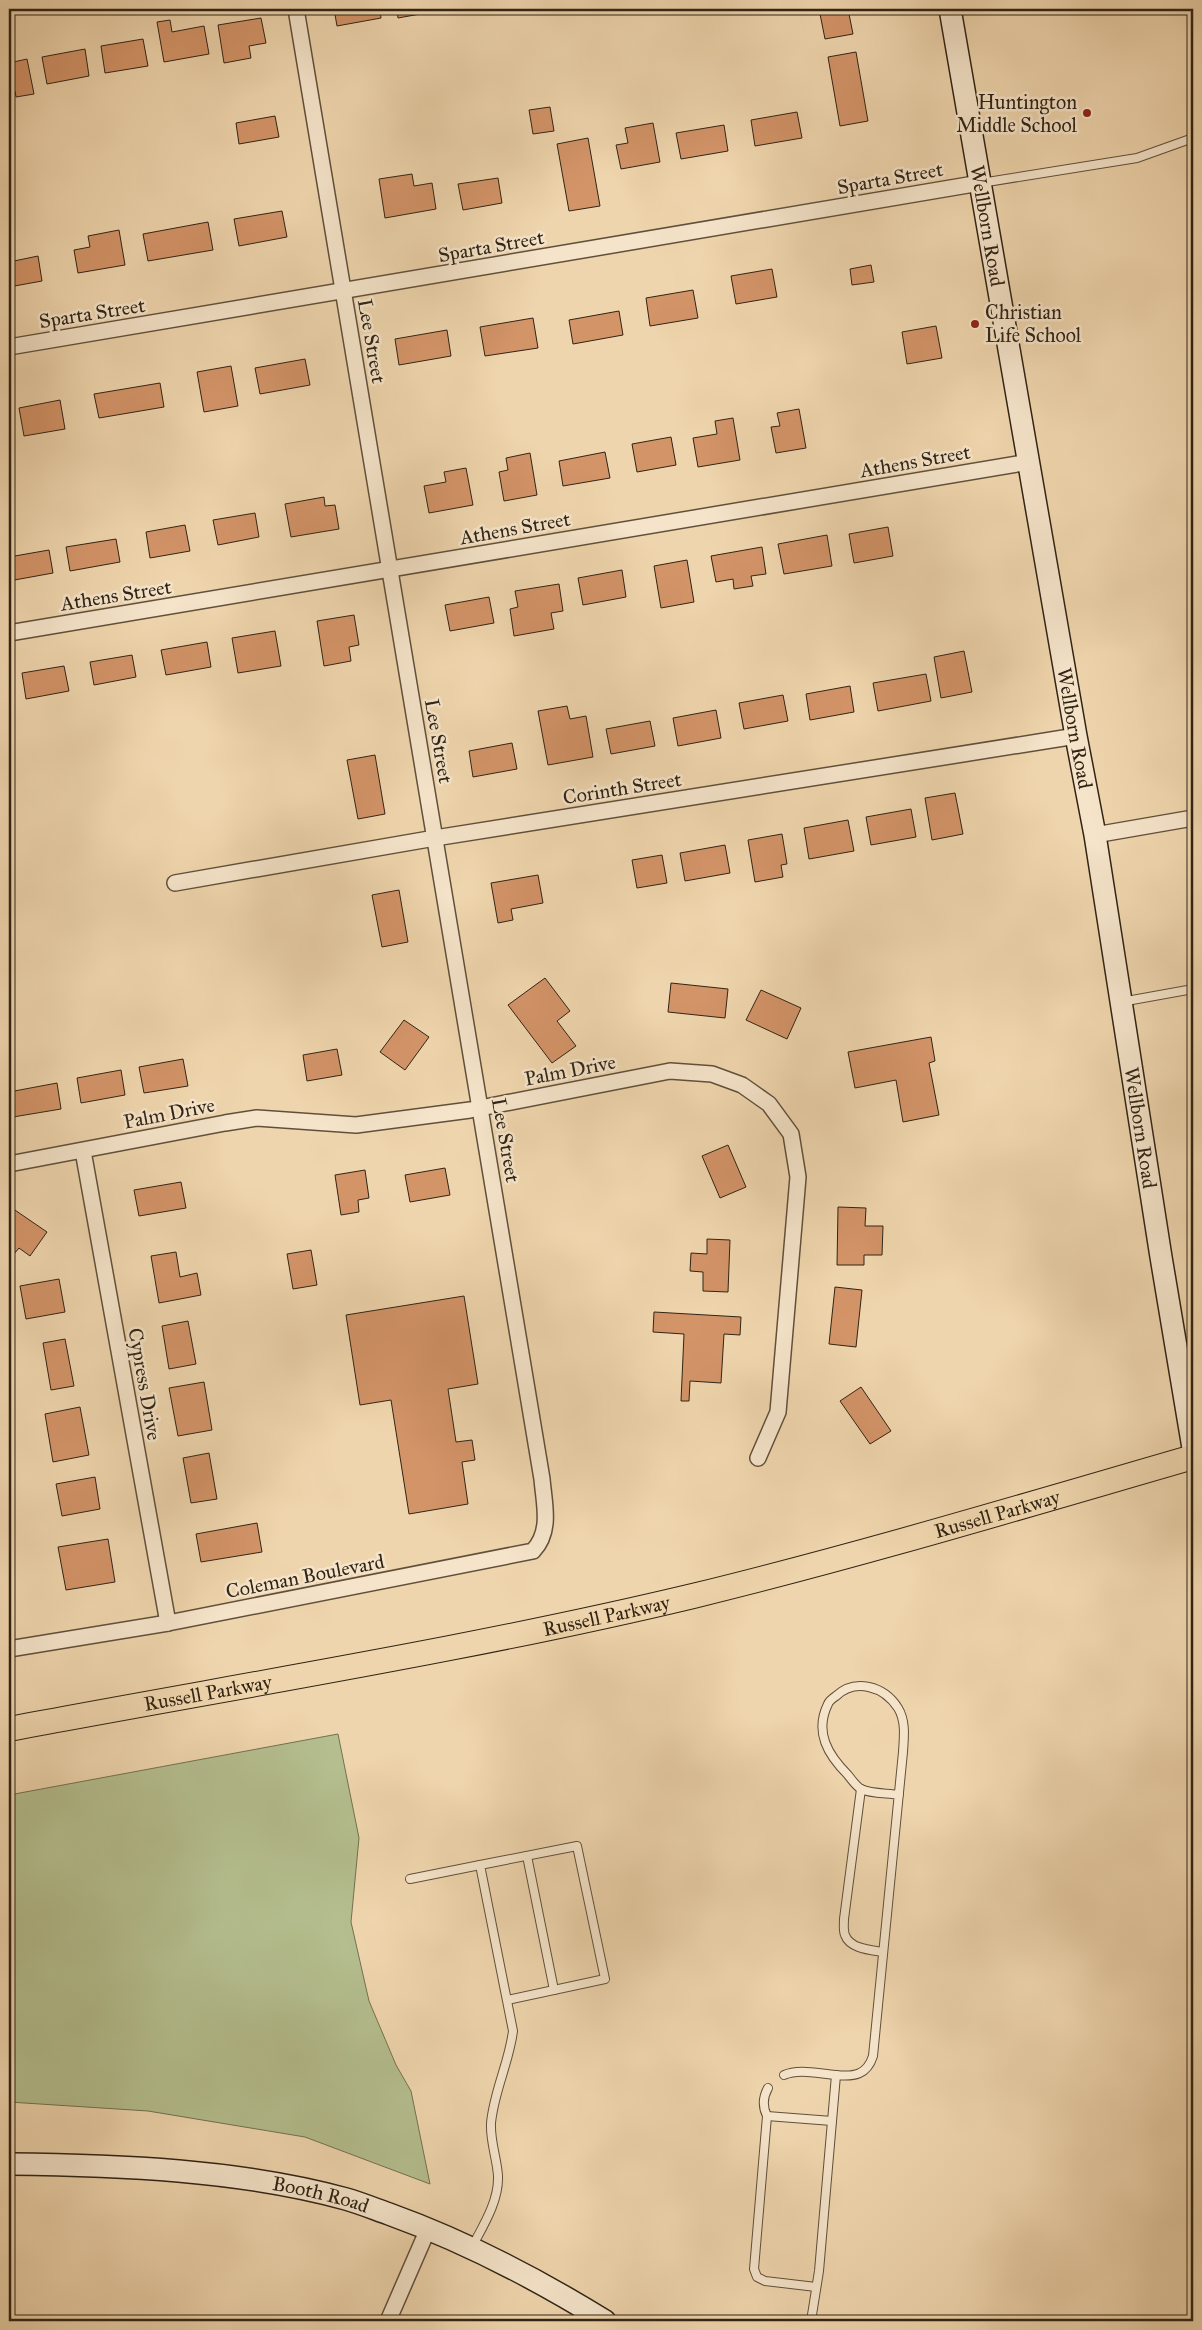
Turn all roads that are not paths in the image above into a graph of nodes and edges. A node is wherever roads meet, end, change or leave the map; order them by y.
1 (296, 9) edge
2 (950, 9) edge
3 (1193, 138) edge
4 (980, 183) junction
5 (343, 291) junction
6 (9, 347) edge
7 (1029, 462) junction
8 (390, 570) junction
9 (9, 633) edge
10 (1076, 736) junction
11 (1193, 818) edge
12 (1095, 835) junction
13 (435, 838) junction
14 (175, 883) dead end
15 (1193, 989) edge
16 (1121, 1002) junction
17 (480, 1108) junction
18 (82, 1151) junction
19 (9, 1164) edge
20 (1193, 1448) edge
21 (1193, 1457) edge
22 (758, 1458) dead end
23 (542, 1479) joint
24 (168, 1623) junction
25 (9, 1649) edge
26 (9, 1728) edge
27 (861, 1789) junction
28 (899, 1795) junction
29 (527, 1856) junction
30 (480, 1865) junction
31 (410, 1878) dead end
32 (883, 1952) junction
33 (554, 1990) junction
34 (507, 2000) junction
35 (784, 2075) dead end
36 (836, 2075) junction
37 (768, 2088) dead end
38 (767, 2116) junction
39 (832, 2121) junction
40 (9, 2164) edge
41 (428, 2228) junction
42 (471, 2249) junction
43 (816, 2287) junction
44 (388, 2321) edge
45 (605, 2321) edge
46 (811, 2321) edge

1 - 5 street, Lee Street
2 - 4 street, Wellborn Road
3 - 4 lane
4 - 5 street, Sparta Street
4 - 7 street, Wellborn Road
5 - 6 street, Sparta Street
5 - 8 street, Lee Street
7 - 8 street, Athens Street
7 - 10 street, Wellborn Road
8 - 9 street, Athens Street
8 - 13 street, Lee Street
10 - 12 street, Wellborn Road
10 - 13 street, Corinth Street
11 - 12 street
12 - 16 street, Wellborn Road
13 - 14 street, Corinth Street
13 - 17 street, Lee Street
15 - 16 lane
16 - 20 street, Wellborn Road
17 - 18 street, Palm Drive
17 - 22 street, Palm Drive
17 - 23 street, Lee Street
18 - 19 street, Palm Drive
18 - 24 street, Cypress Drive
21 - 26 main road, Russell Parkway
23 - 24 street, Coleman Boulevard
24 - 25 street, Coleman Boulevard
27 - 28 lane
27 - 28 lane
27 - 32 lane
28 - 32 lane
29 - 30 lane
29 - 33 lane
29 - 33 lane
30 - 31 lane
30 - 34 lane
32 - 36 lane
33 - 34 lane
34 - 42 lane
35 - 36 lane
36 - 39 lane
37 - 38 lane
38 - 39 lane
38 - 43 lane
39 - 43 lane
40 - 41 street, Booth Road
41 - 42 street, Booth Road
41 - 44 street
42 - 45 street, Booth Road
43 - 46 lane

